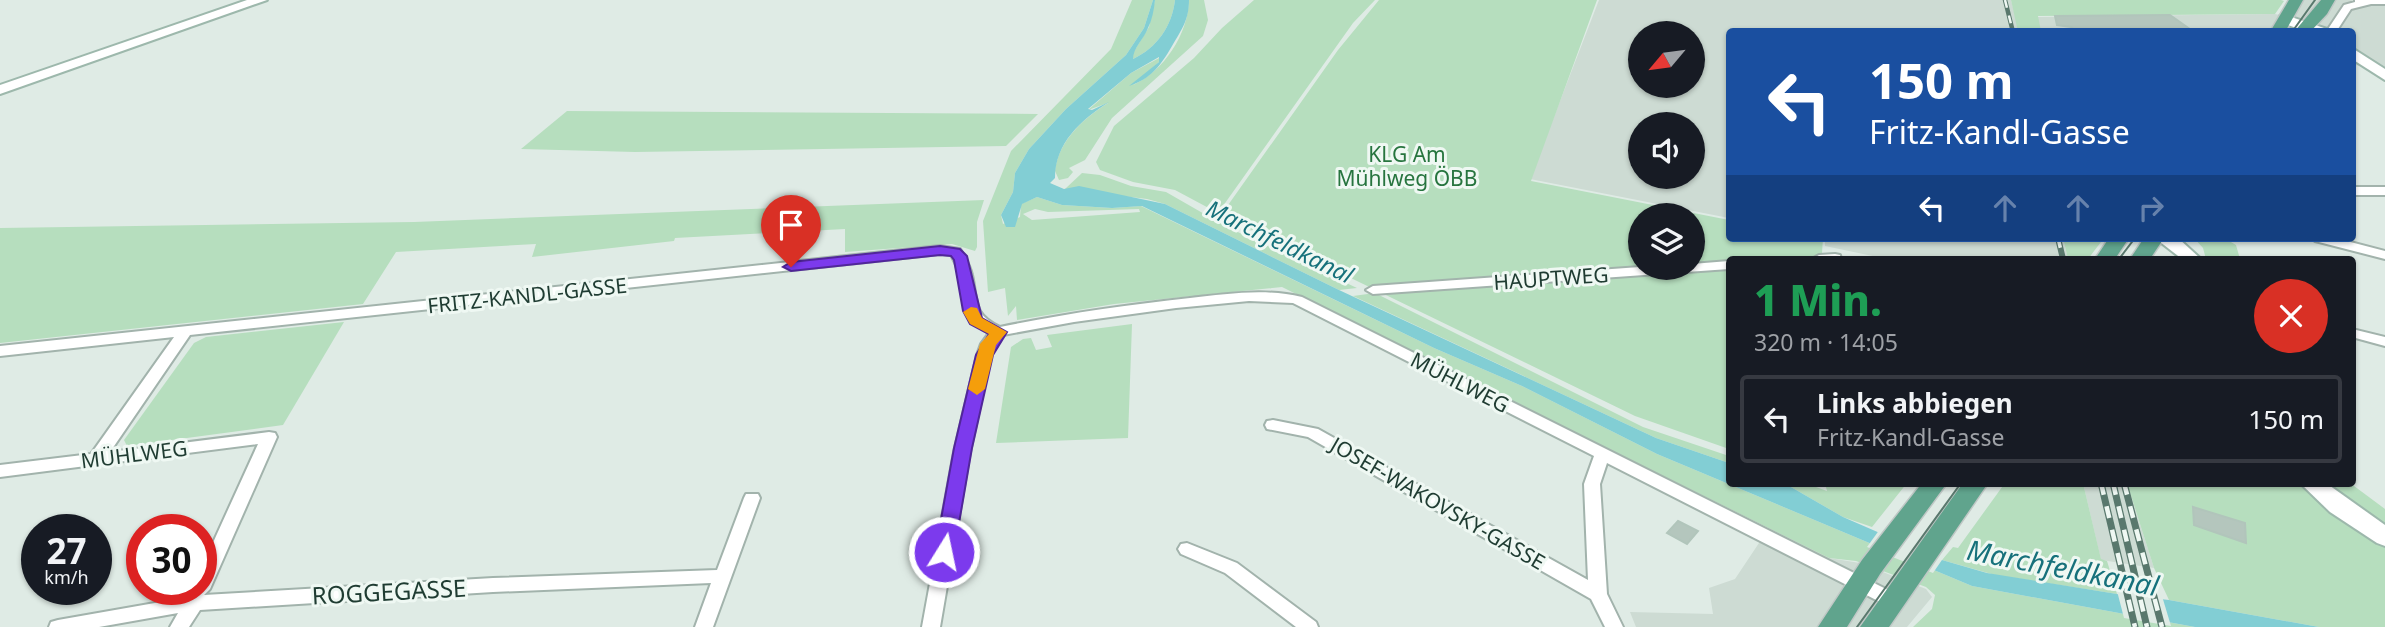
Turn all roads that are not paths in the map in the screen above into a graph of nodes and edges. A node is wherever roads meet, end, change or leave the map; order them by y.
1 (260, 0) edge
2 (2296, 0) edge
3 (2328, 0) edge
4 (2356, 0) edge
5 (2385, 1) edge
6 (2367, 2) junction
7 (2281, 25) edge
8 (2303, 28) edge
9 (2311, 28) edge
10 (2334, 28) edge
11 (2356, 55) edge
12 (2356, 69) edge
13 (2385, 76) edge
14 (0, 90) edge
15 (2356, 189) edge
16 (2385, 191) edge
17 (2159, 242) edge
18 (2171, 242) edge
19 (2335, 242) edge
20 (2385, 255) edge
21 (2175, 256) edge
22 (2190, 256) edge
23 (1726, 265) edge
24 (1373, 290) dead end
25 (186, 330) junction
26 (999, 332) junction
27 (2356, 334) edge
28 (2385, 342) edge
29 (0, 351) edge
30 (1273, 425) dead end
31 (1602, 456) junction
32 (97, 458) junction
33 (0, 471) edge
34 (1932, 487) edge
35 (1973, 487) edge
36 (2316, 487) edge
37 (752, 498) dead end
38 (2385, 537) edge
39 (1188, 548) dead end
40 (217, 554) edge
41 (723, 576) junction
42 (1865, 576) junction
43 (1898, 591) junction
44 (217, 593) edge
45 (1598, 594) junction
46 (152, 605) edge
47 (192, 605) edge
48 (58, 627) edge
49 (179, 627) edge
50 (704, 627) edge
51 (931, 627) edge
52 (1309, 627) edge
53 (1614, 627) edge
54 (1832, 627) edge
55 (1874, 627) edge

1 - 14 street
2 - 7 main road
3 - 9 main road
4 - 6 street
5 - 6 street
6 - 10 street
7 - 8 main road
11 - 13 main road
12 - 13 main road
15 - 16 street
17 - 21 main road
18 - 22 main road
19 - 20 street
23 - 24 street, HAUPTWEG
25 - 26 street, FRITZ-KANDL-GASSE
25 - 29 street, FRITZ-KANDL-GASSE
25 - 32 street
26 - 31 street, MÜHLWEG
26 - 51 street
27 - 28 street
30 - 45 street, JOSEF-WAKOVSKY-GASSE
31 - 42 street, MÜHLWEG
31 - 45 street
32 - 33 street, MÜHLWEG
32 - 40 street, MÜHLWEG
34 - 42 main road
35 - 43 main road
36 - 38 main road
37 - 41 street
39 - 52 street
41 - 44 street, ROGGEGASSE
41 - 50 street
42 - 43 street, MÜHLWEG
42 - 54 main road
43 - 55 main road
45 - 53 street
46 - 48 street, ROGGEGASSE
47 - 49 street

